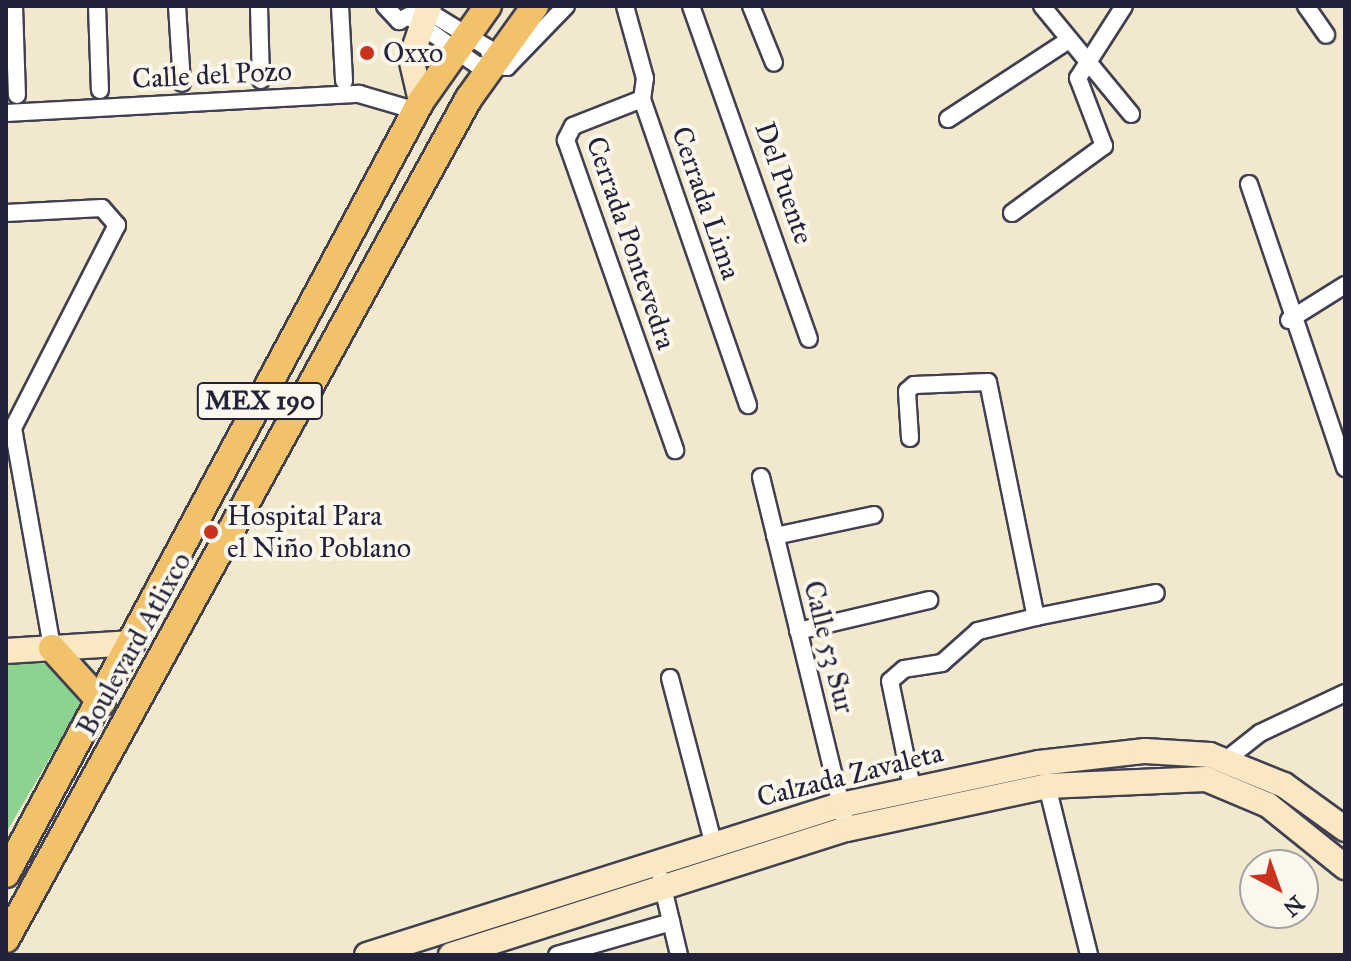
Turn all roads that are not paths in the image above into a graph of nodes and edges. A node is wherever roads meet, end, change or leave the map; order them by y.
1 (14, 6) edge
2 (97, 6) edge
3 (177, 6) edge
4 (259, 6) edge
5 (340, 6) edge
6 (385, 6) edge
7 (488, 6) edge
8 (535, 6) edge
9 (566, 6) edge
10 (691, 6) edge
11 (701, 6) edge
12 (751, 6) edge
13 (1042, 6) edge
14 (1124, 6) edge
15 (1306, 6) edge
16 (621, 10) edge
17 (420, 12) edge
18 (1326, 35) dead end
19 (1067, 41) junction
20 (460, 42) junction
21 (709, 44) junction
22 (1085, 62) junction
23 (493, 63) junction
24 (774, 63) dead end
25 (261, 80) dead end
26 (344, 81) dead end
27 (182, 83) dead end
28 (100, 90) dead end
29 (17, 95) dead end
30 (642, 99) junction
31 (419, 106) junction
32 (6, 113) edge
33 (1131, 114) dead end
34 (948, 119) dead end
35 (1249, 184) dead end
36 (6, 213) edge
37 (1012, 213) dead end
38 (1345, 285) edge
39 (1289, 320) junction
40 (809, 339) dead end
41 (748, 405) dead end
42 (910, 438) dead end
43 (675, 450) dead end
44 (1345, 468) edge
45 (761, 477) dead end
46 (874, 515) dead end
47 (775, 536) junction
48 (1156, 593) dead end
49 (929, 600) dead end
50 (1036, 617) junction
51 (798, 631) junction
52 (133, 643) junction
53 (52, 648) junction
54 (6, 651) edge
55 (670, 678) dead end
56 (1345, 693) edge
57 (102, 703) junction
58 (133, 711) junction
59 (1227, 759) junction
60 (1047, 786) junction
61 (912, 787) junction
62 (841, 805) junction
63 (847, 829) junction
64 (1345, 829) edge
65 (713, 842) junction
66 (6, 846) edge
67 (655, 860) junction
68 (1345, 867) edge
69 (6, 874) edge
70 (663, 885) junction
71 (671, 922) junction
72 (10, 950) edge
73 (367, 955) edge
74 (451, 955) edge
75 (557, 955) edge
76 (679, 955) edge
77 (1089, 955) edge

1 - 29 street
2 - 28 street
3 - 27 street
4 - 25 street
5 - 26 street
6 - 17 street
7 - 20 main road, Boulevard Atlixco / MEX 190
8 - 23 main road, Boulevard Atlixco / MEX 190
9 - 23 street
10 - 21 street, Del Puente
11 - 21 street, Del Puente
12 - 24 street
13 - 19 street
14 - 22 street
15 - 18 street
16 - 30 street, Cerrada Lima
17 - 20 street
17 - 31 main road
19 - 22 street
19 - 34 street
20 - 23 street
20 - 31 main road, Boulevard Atlixco / MEX 190
21 - 40 street, Del Puente
22 - 33 street
22 - 37 street
23 - 58 main road, Boulevard Atlixco / MEX 190
30 - 41 street, Cerrada Lima
30 - 43 street, Cerrada Pontevedra
31 - 32 street, Calle del Pozo
31 - 52 main road, Boulevard Atlixco / MEX 190
35 - 39 street
36 - 53 street
38 - 39 street
39 - 44 street
42 - 50 street
45 - 47 street, Calle 53 Sur
46 - 47 street
47 - 51 street, Calle 53 Sur
48 - 50 street
49 - 51 street
50 - 61 street
51 - 62 street, Calle 53 Sur
52 - 53 main road
52 - 57 main road, Boulevard Atlixco / MEX 190
53 - 54 main road
53 - 57 main road
55 - 65 street
56 - 59 street
57 - 66 main road
57 - 69 main road, Boulevard Atlixco / MEX 190
58 - 72 main road, Boulevard Atlixco / MEX 190
58 - 72 main road
59 - 61 main road, Calzada Zavaleta
59 - 64 main road, Calzada Zavaleta
60 - 63 main road, Calzada Zavaleta
60 - 68 main road, Calzada Zavaleta
60 - 77 street
61 - 62 main road, Calzada Zavaleta
62 - 63 street, Calle 53 Sur
62 - 65 main road, Calzada Zavaleta
63 - 70 main road, Calzada Zavaleta
65 - 67 main road, Calzada Zavaleta
67 - 70 street
67 - 73 main road, Calzada Zavaleta
70 - 71 street
70 - 74 main road, Calzada Zavaleta
71 - 75 street
71 - 76 street

